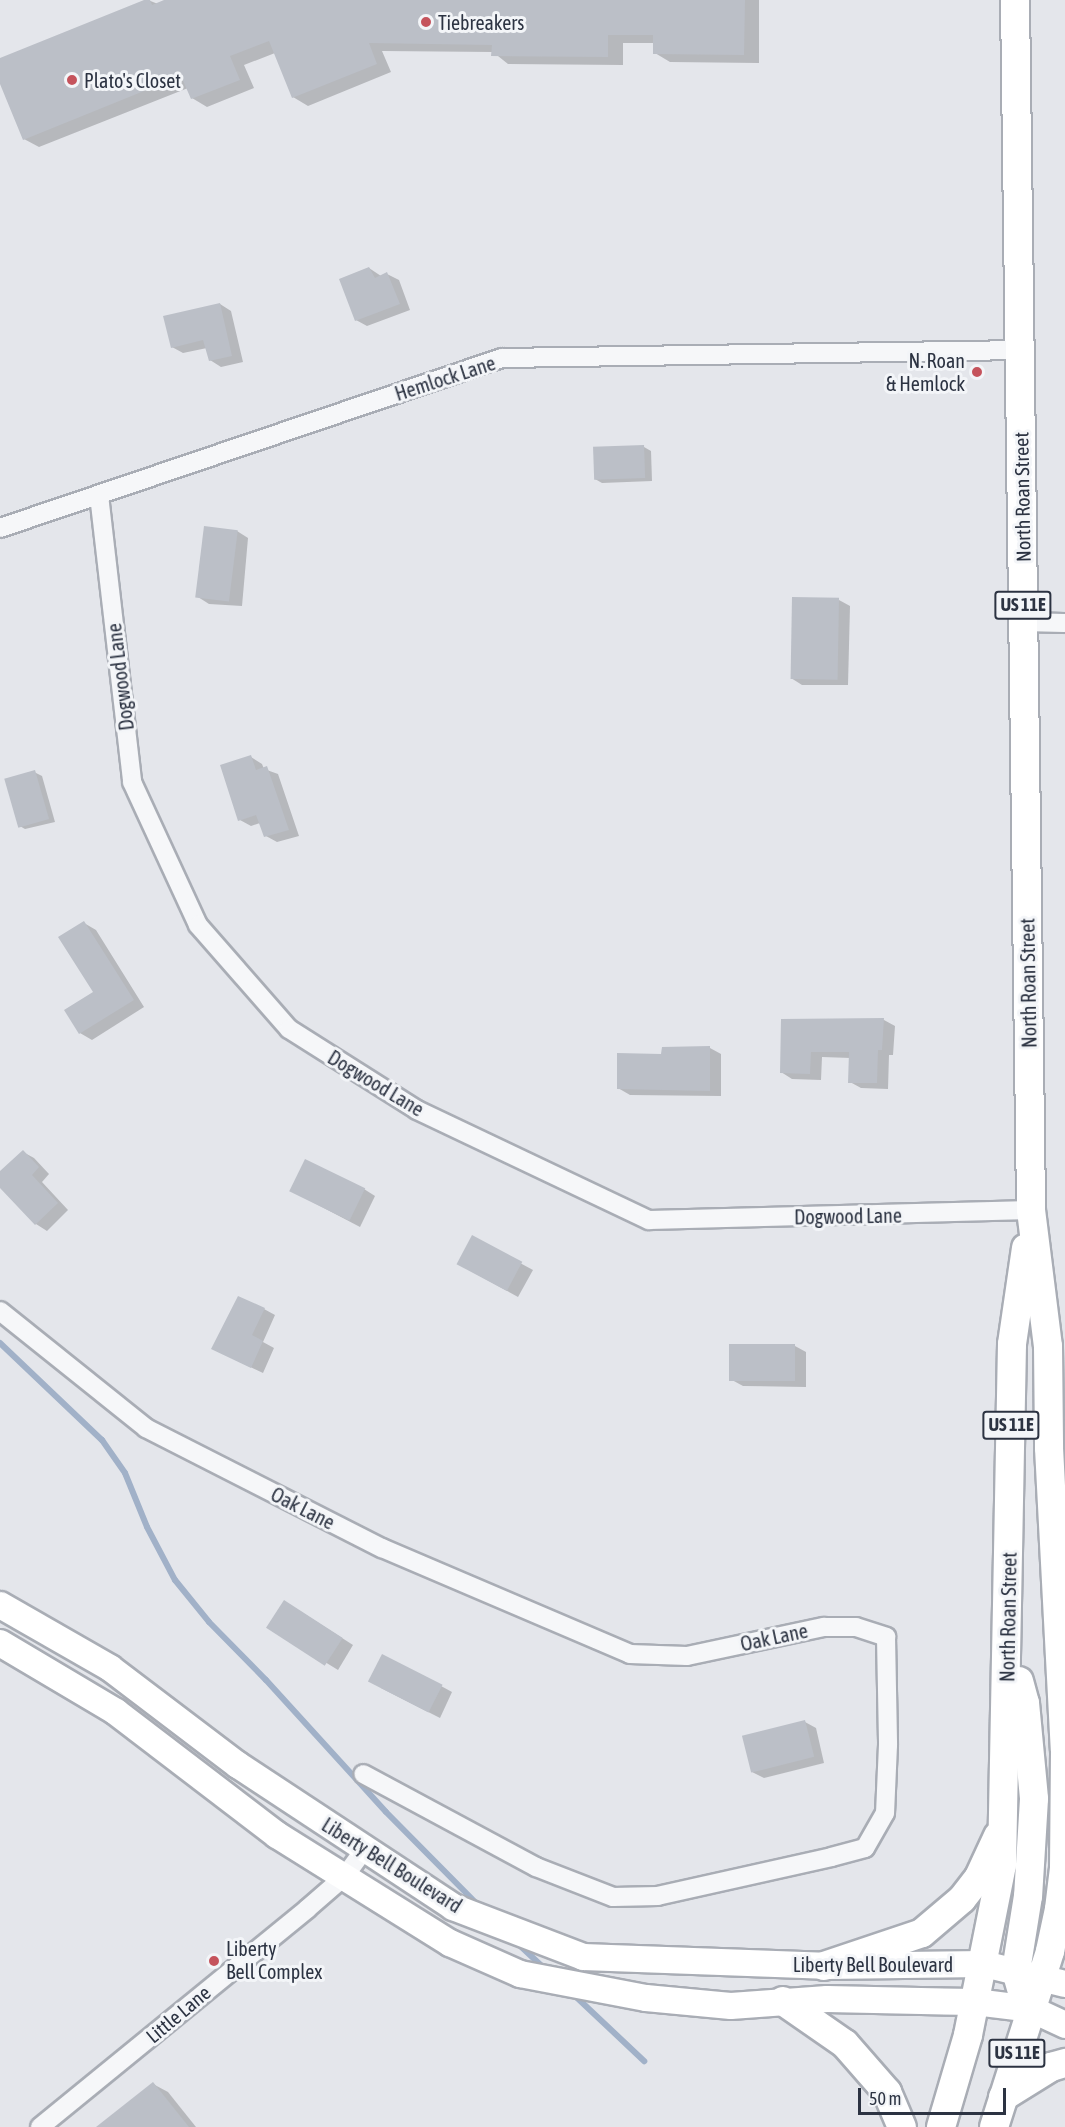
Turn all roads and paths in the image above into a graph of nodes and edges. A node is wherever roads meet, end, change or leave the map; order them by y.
1 (1015, 0) edge
2 (1020, 350) junction
3 (99, 495) junction
4 (0, 528) edge
5 (1023, 622) junction
6 (1065, 623) edge
7 (1031, 1210) junction
8 (0, 1311) edge
9 (0, 1605) edge
10 (1007, 1641) junction
11 (0, 1642) edge
12 (143, 1693) junction
13 (122, 1717) junction
14 (1065, 1752) edge
15 (363, 1774) dead end
16 (1002, 1829) junction
17 (364, 1848) junction
18 (1064, 1870) edge
19 (345, 1876) junction
20 (984, 1964) junction
21 (825, 1966) junction
22 (1041, 1977) edge
23 (783, 2001) junction
24 (975, 2002) junction
25 (1031, 2009) junction
26 (1065, 2025) edge
27 (1065, 2063) edge
28 (1003, 2097) junction
29 (40, 2127) edge
30 (902, 2127) edge
31 (941, 2127) edge
32 (993, 2127) edge

1 - 2 main road, North Roan Street / US 11E
2 - 3 street, Hemlock Lane
2 - 5 main road, North Roan Street / US 11E
3 - 4 street, Hemlock Lane
3 - 7 street, Dogwood Lane
5 - 6 street
5 - 7 main road, North Roan Street / US 11E
7 - 10 main road, North Roan Street / US 11E
7 - 14 main road, North Roan Street / US 11E
8 - 15 street, Oak Lane
9 - 12 street, Liberty Bell Boulevard
10 - 16 main road, North Roan Street / US 11E
10 - 22 main road
11 - 13 street, Liberty Bell Boulevard
12 - 13 street
12 - 17 street, Liberty Bell Boulevard
13 - 19 street, Liberty Bell Boulevard
14 - 18 main road, North Roan Street / US 11E
16 - 20 main road, North Roan Street / US 11E
16 - 21 main road
17 - 19 street, Little Lane
17 - 21 street, Liberty Bell Boulevard
18 - 22 main road, North Roan Street / US 11E
19 - 23 street, Liberty Bell Boulevard
19 - 29 street, Little Lane
20 - 21 street, Liberty Bell Boulevard
20 - 22 street
20 - 24 main road, US 11E
22 - 25 main road, US 11E
23 - 24 street, Liberty Bell Boulevard
23 - 30 main road
24 - 25 street
24 - 31 main road, US 11E
25 - 26 street
25 - 28 main road, US 11E
27 - 28 main road
28 - 32 main road, US 11E

